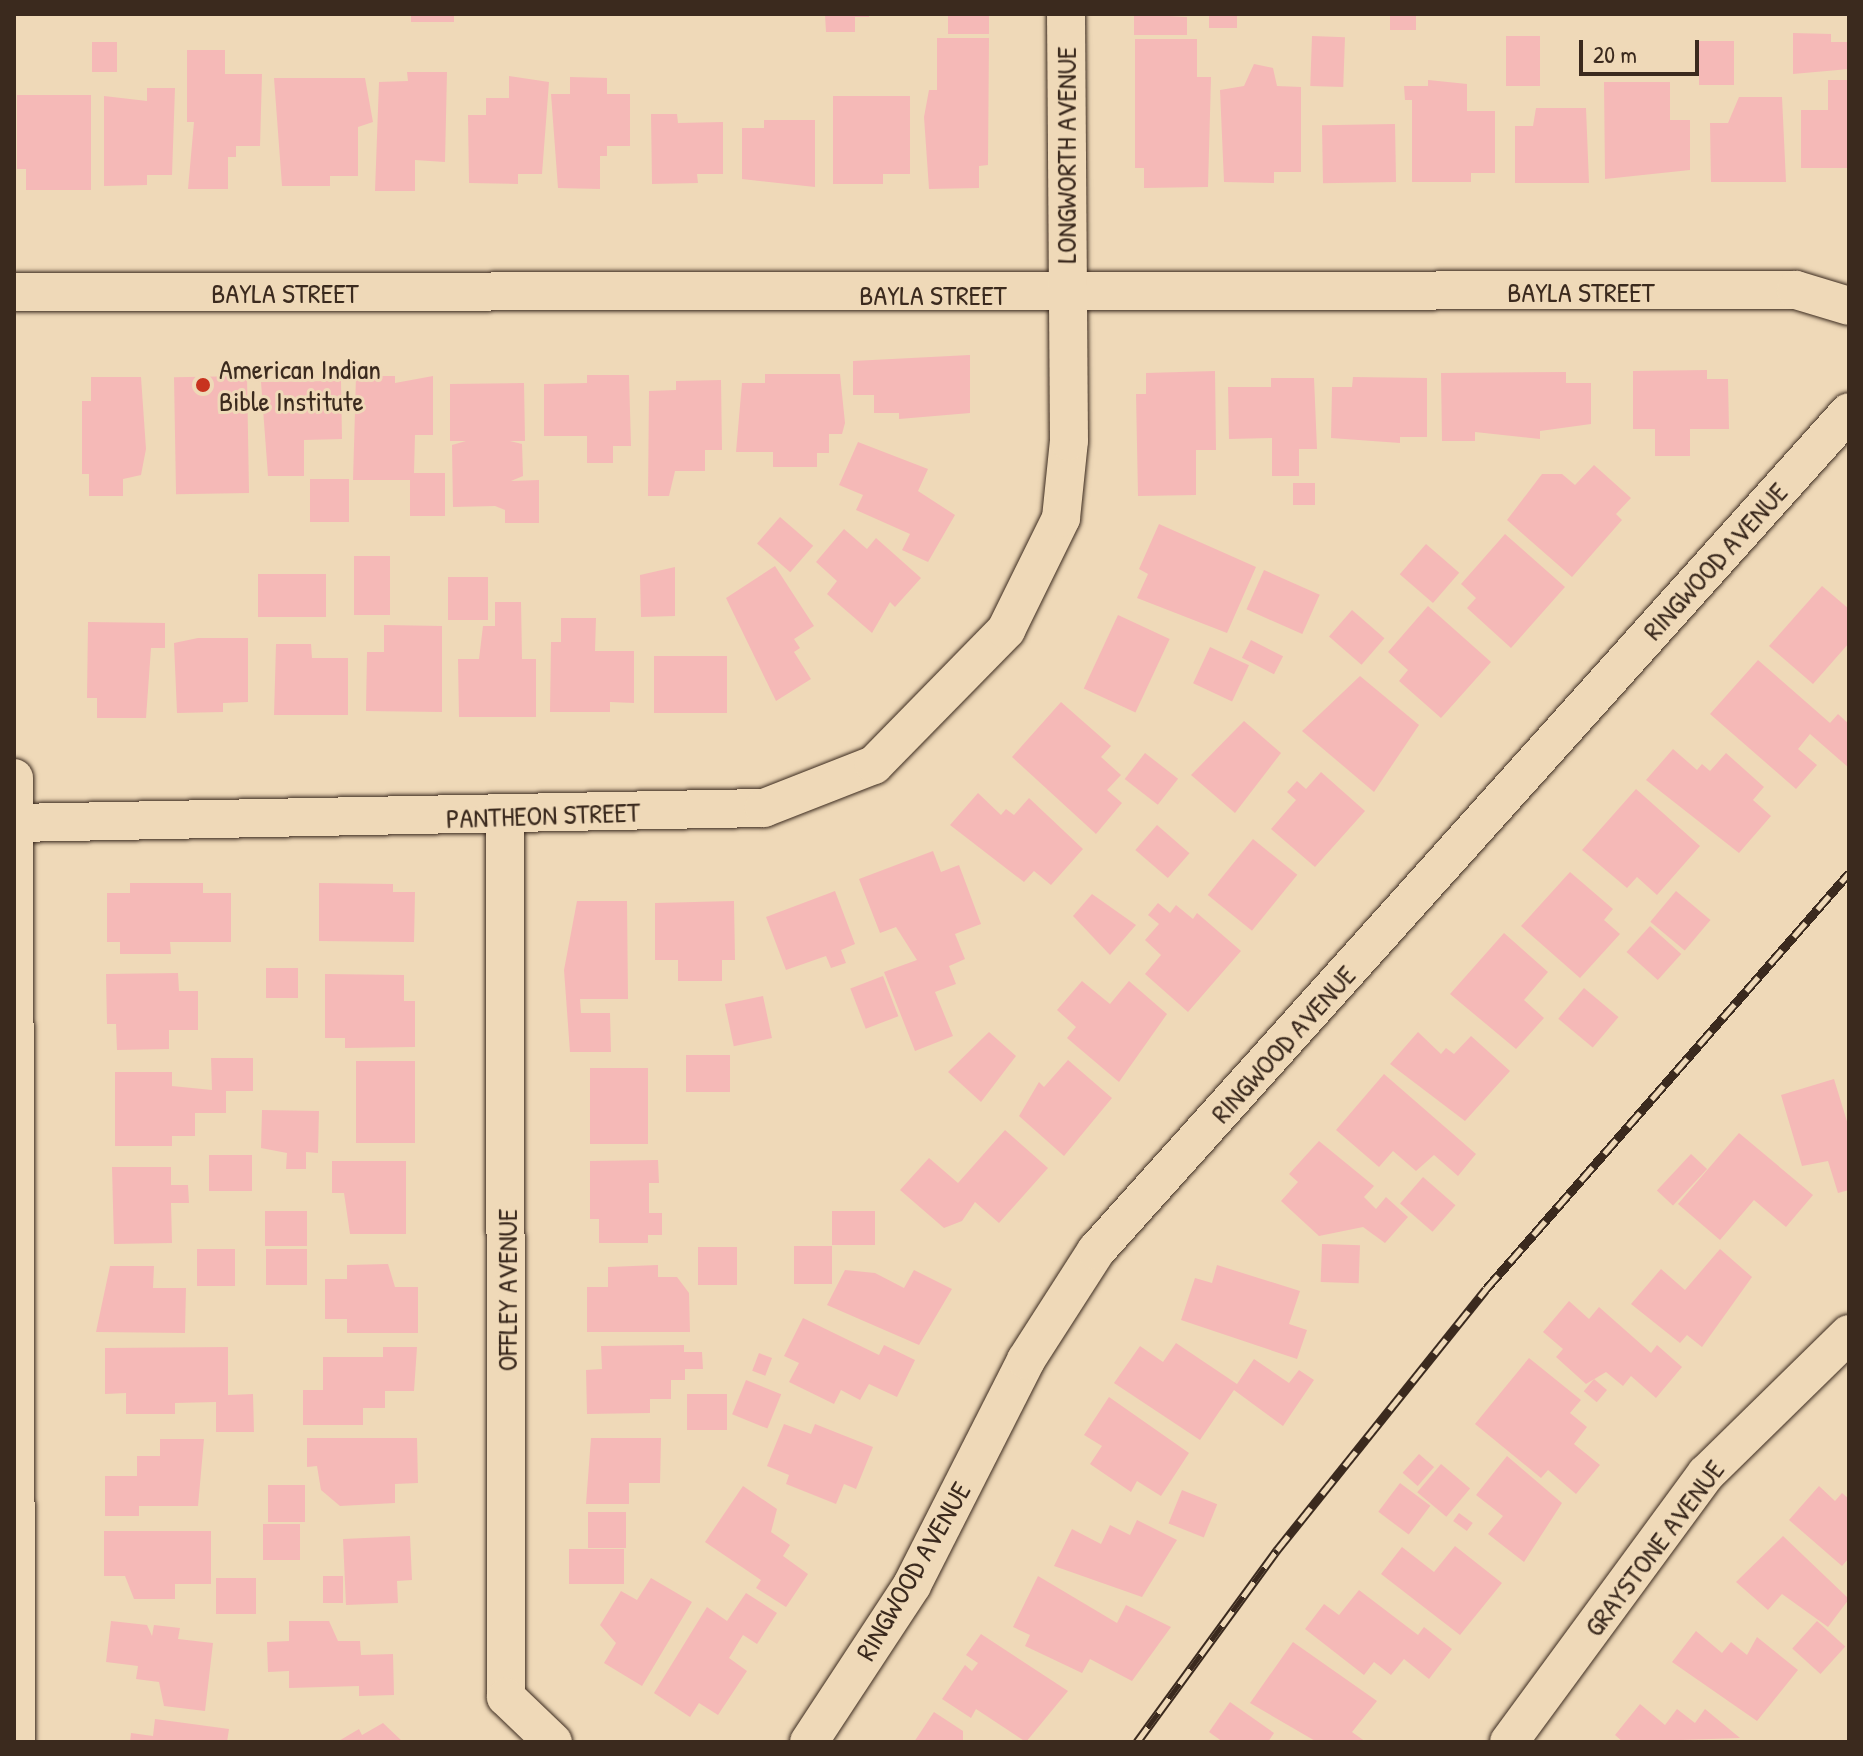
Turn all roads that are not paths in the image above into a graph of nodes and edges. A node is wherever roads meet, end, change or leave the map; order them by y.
1 (1066, 14) edge
2 (14, 292) edge
3 (1066, 295) junction
4 (1849, 306) edge
5 (1849, 412) edge
6 (1006, 630) joint
7 (14, 778) edge
8 (505, 817) junction
9 (15, 823) edge
10 (1849, 1334) edge
11 (16, 1742) edge
12 (553, 1742) edge
13 (809, 1742) edge
14 (1509, 1742) edge

1 - 3 street, LONGWORTH AVENUE
2 - 3 street, BAYLA STREET
3 - 4 street, BAYLA STREET
3 - 6 street, LONGWORTH AVENUE
5 - 13 street, RINGWOOD AVENUE
6 - 8 street, PANTHEON STREET
7 - 9 street
8 - 9 street, PANTHEON STREET
8 - 12 street, OFFLEY AVENUE
9 - 11 street
10 - 14 street, GRAYSTONE AVENUE

